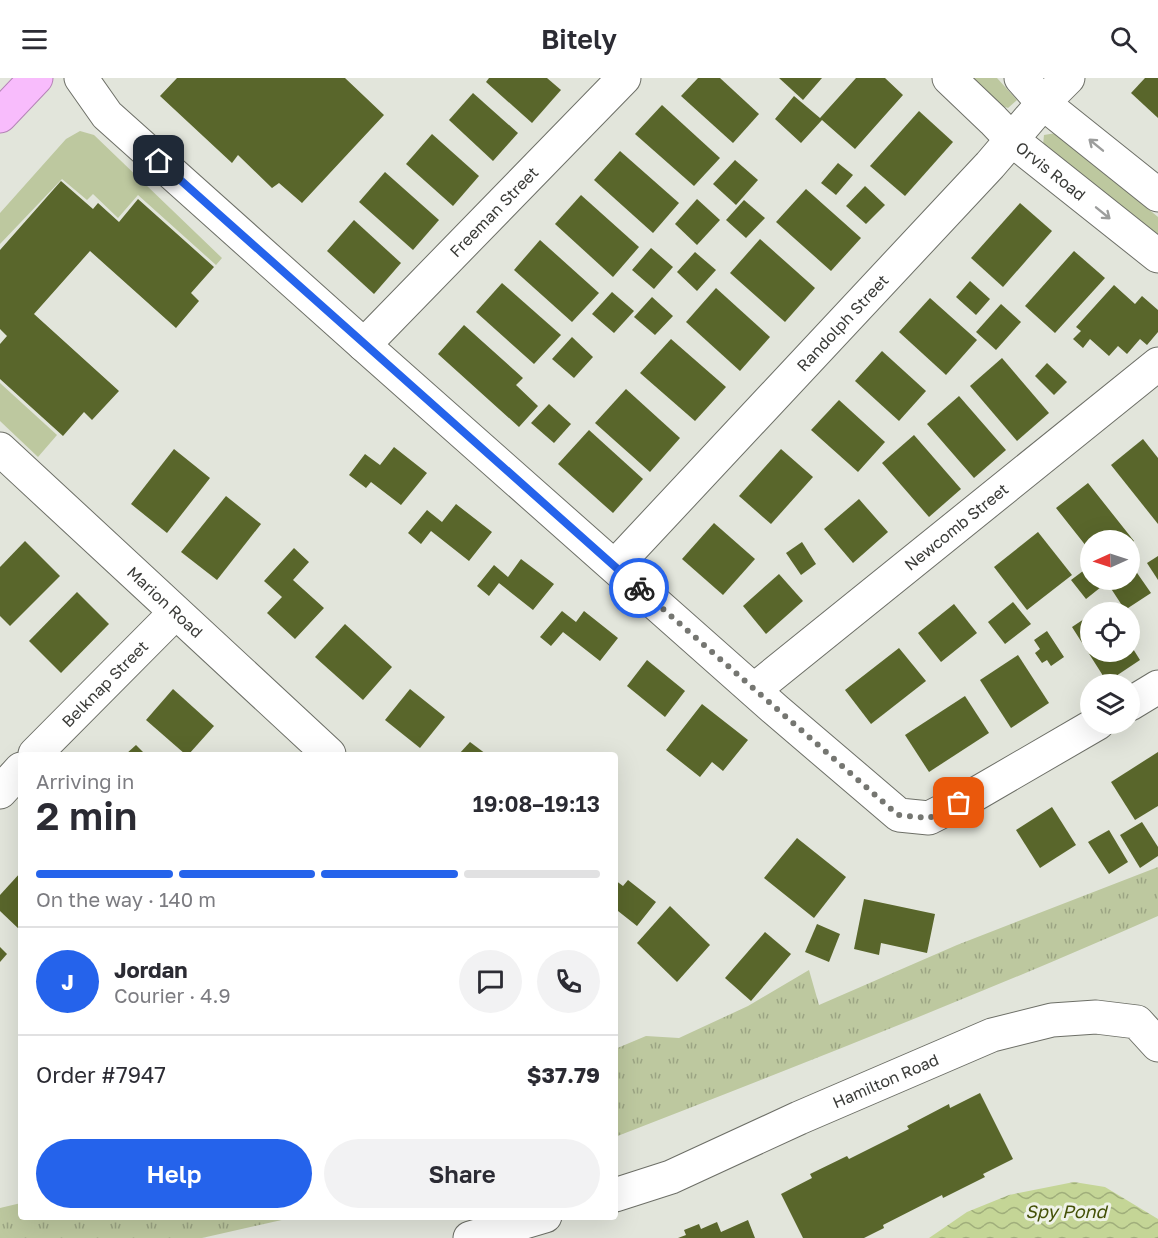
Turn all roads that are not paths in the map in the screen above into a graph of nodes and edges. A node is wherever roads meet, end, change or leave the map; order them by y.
1 (36, 78) edge
2 (81, 78) edge
3 (624, 78) edge
4 (949, 78) edge
5 (1021, 78) edge
6 (1068, 78) edge
7 (1043, 103) junction
8 (0, 116) edge
9 (1012, 140) junction
10 (1158, 195) edge
11 (1158, 256) edge
12 (364, 345) junction
13 (1158, 364) edge
14 (0, 449) edge
15 (615, 566) junction
16 (175, 613) junction
17 (1158, 687) edge
18 (754, 690) junction
19 (1140, 698) edge
20 (1080, 734) edge
21 (37, 752) edge
22 (327, 752) edge
23 (18, 772) edge
24 (0, 792) edge
25 (1158, 1045) edge
26 (618, 1194) edge
27 (531, 1220) edge
28 (470, 1238) edge

1 - 8 highway
2 - 12 street
3 - 12 street, Freeman Street
4 - 9 street, Orvis Road
5 - 7 street
6 - 7 street, Randolph Street
7 - 9 street, Randolph Street
10 -> 7 street
9 -> 11 street, Orvis Road
9 - 15 street, Randolph Street
12 - 15 street
13 - 18 street, Newcomb Street
14 - 16 street, Marion Road
15 - 18 street
16 - 21 street, Belknap Street
16 - 22 street, Marion Road
17 - 19 street
18 - 20 street
23 - 24 street
25 - 26 street, Hamilton Road
27 - 28 street

